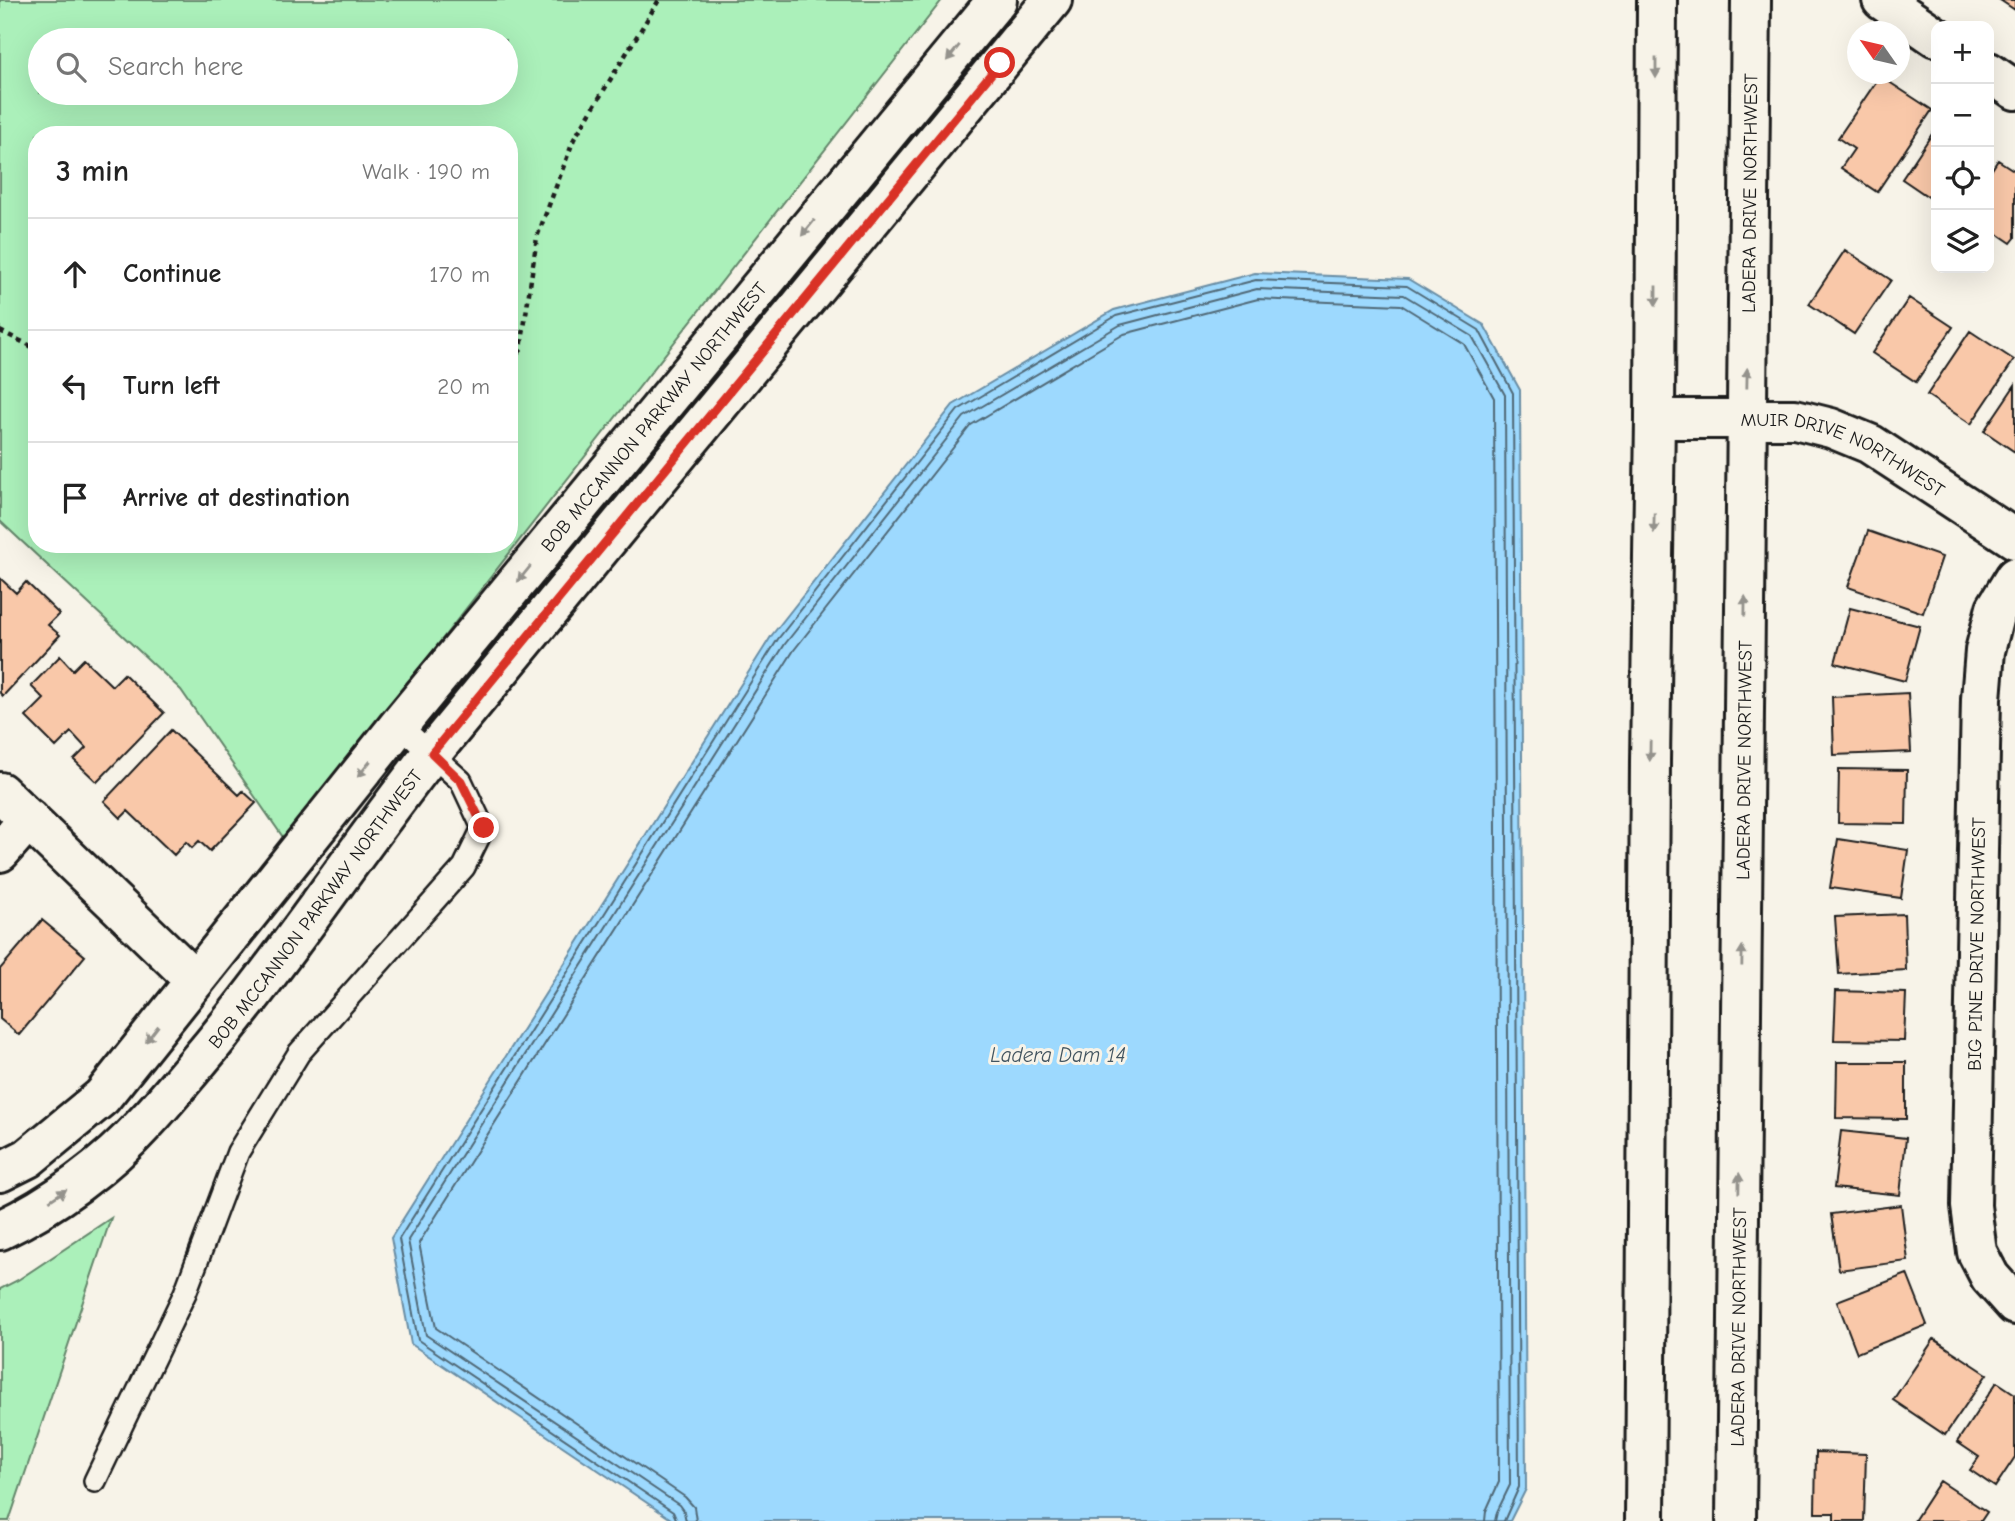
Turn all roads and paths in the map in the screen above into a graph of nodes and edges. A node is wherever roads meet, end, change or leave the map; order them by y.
1 (659, 0) edge
2 (996, 0) edge
3 (1052, 0) edge
4 (1657, 0) edge
5 (1751, 0) edge
6 (1882, 0) edge
7 (1931, 34) edge
8 (1994, 75) edge
9 (2015, 90) edge
10 (0, 331) edge
11 (28, 345) edge
12 (518, 354) edge
13 (1655, 419) junction
14 (1747, 419) junction
15 (2015, 539) edge
16 (2015, 577) edge
17 (399, 725) junction
18 (432, 753) junction
19 (0, 792) edge
20 (29, 819) junction
21 (0, 852) edge
22 (194, 981) junction
23 (0, 1172) edge
24 (0, 1230) edge
25 (2015, 1305) edge
26 (95, 1480) dead end
27 (1645, 1521) edge
28 (1736, 1521) edge

1 - 12 path
2 -> 17 street, BOB MCCANNON PARKWAY NORTHWEST
3 - 18 street, BOB MCCANNON PARKWAY NORTHWEST
4 -> 13 street
14 -> 5 street, LADERA DRIVE NORTHWEST
6 - 7 street
8 - 9 street
10 - 11 path
13 - 14 street, MUIR DRIVE NORTHWEST
13 -> 27 street
14 - 15 street, MUIR DRIVE NORTHWEST
28 -> 14 street, LADERA DRIVE NORTHWEST
16 - 25 street, BIG PINE DRIVE NORTHWEST
17 - 18 lane
17 -> 22 street, BOB MCCANNON PARKWAY NORTHWEST
24 -> 18 street, BOB MCCANNON PARKWAY NORTHWEST
18 - 26 lane
19 - 20 street
20 - 21 street
20 - 22 street
22 -> 23 street, BOB MCCANNON PARKWAY NORTHWEST

